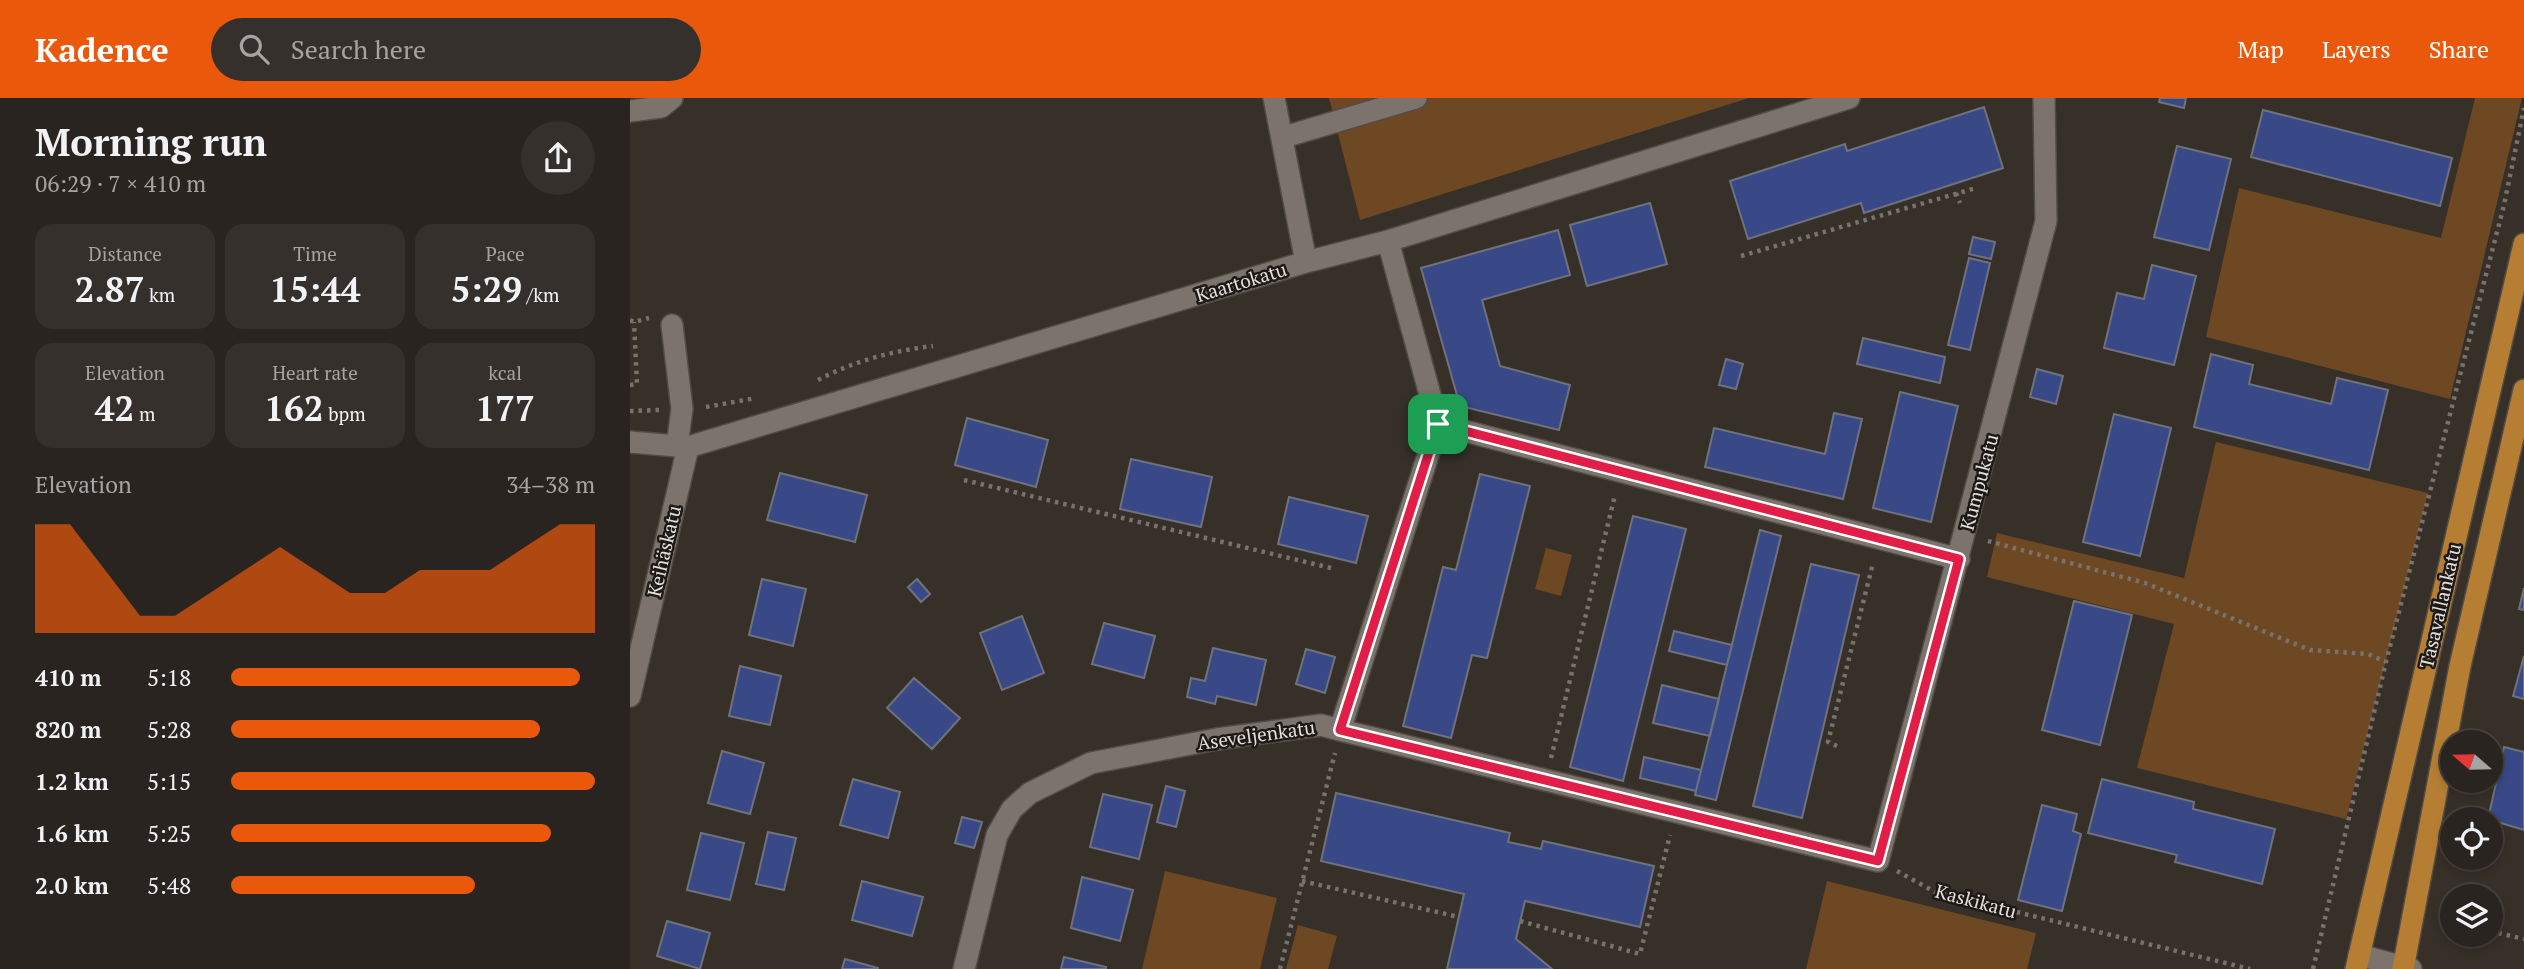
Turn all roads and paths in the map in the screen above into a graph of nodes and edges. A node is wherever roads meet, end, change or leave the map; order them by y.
1 (672, 98) edge
2 (1274, 98) edge
3 (1416, 98) edge
4 (1849, 98) edge
5 (2045, 98) edge
6 (2524, 108) edge
7 (630, 111) edge
8 (1284, 137) junction
9 (1976, 188) dead end
10 (1956, 193) junction
11 (1960, 203) dead end
12 (1388, 242) junction
13 (2524, 244) edge
14 (1741, 256) dead end
15 (1306, 262) junction
16 (634, 322) dead end
17 (673, 325) dead end
18 (630, 384) edge
19 (2524, 390) edge
20 (1438, 424) junction
21 (630, 442) edge
22 (683, 447) junction
23 (1621, 472) junction
24 (964, 480) dead end
25 (1965, 536) junction
26 (1880, 539) junction
27 (1959, 559) junction
28 (1331, 568) dead end
29 (2386, 662) junction
30 (630, 696) edge
31 (1340, 730) junction
32 (1837, 746) dead end
33 (1335, 753) dead end
34 (1545, 780) junction
35 (1670, 834) dead end
36 (1878, 861) junction
37 (1302, 880) junction
38 (1459, 917) dead end
39 (1520, 921) dead end
40 (2503, 934) edge
41 (2524, 939) edge
42 (2358, 962) edge
43 (2406, 968) edge
44 (964, 969) edge
45 (1280, 969) edge
46 (2250, 969) edge
47 (2313, 969) edge

1 - 7 street
2 - 8 street
3 - 8 street
4 - 12 street, Kaartokatu
5 - 25 street, Kumpukatu
6 - 29 path
8 - 15 street
9 - 10 path
10 - 11 path
10 - 14 path
12 - 15 street, Kaartokatu
12 - 20 street
13 - 42 main road, Tasavallankatu
15 - 22 street, Kaartokatu
16 - 18 path
17 - 22 street, Keihäskatu
19 - 43 main road, Tasavallankatu
20 - 23 street
20 - 31 street, Aseveljenkatu
21 - 22 street, Kaartokatu
22 - 30 street, Keihäskatu
23 - 26 street
23 - 34 path
24 - 28 path
25 - 27 street, Kumpukatu
25 - 29 path
26 - 27 street
26 - 32 path
27 - 36 street, Kumpukatu
29 - 47 path
31 - 34 street
31 - 44 street, Aseveljenkatu
33 - 37 path
34 - 36 street
35 - 39 path
36 - 46 path, Kaskikatu
37 - 38 path
37 - 45 path
40 - 41 path
42 - 43 street

